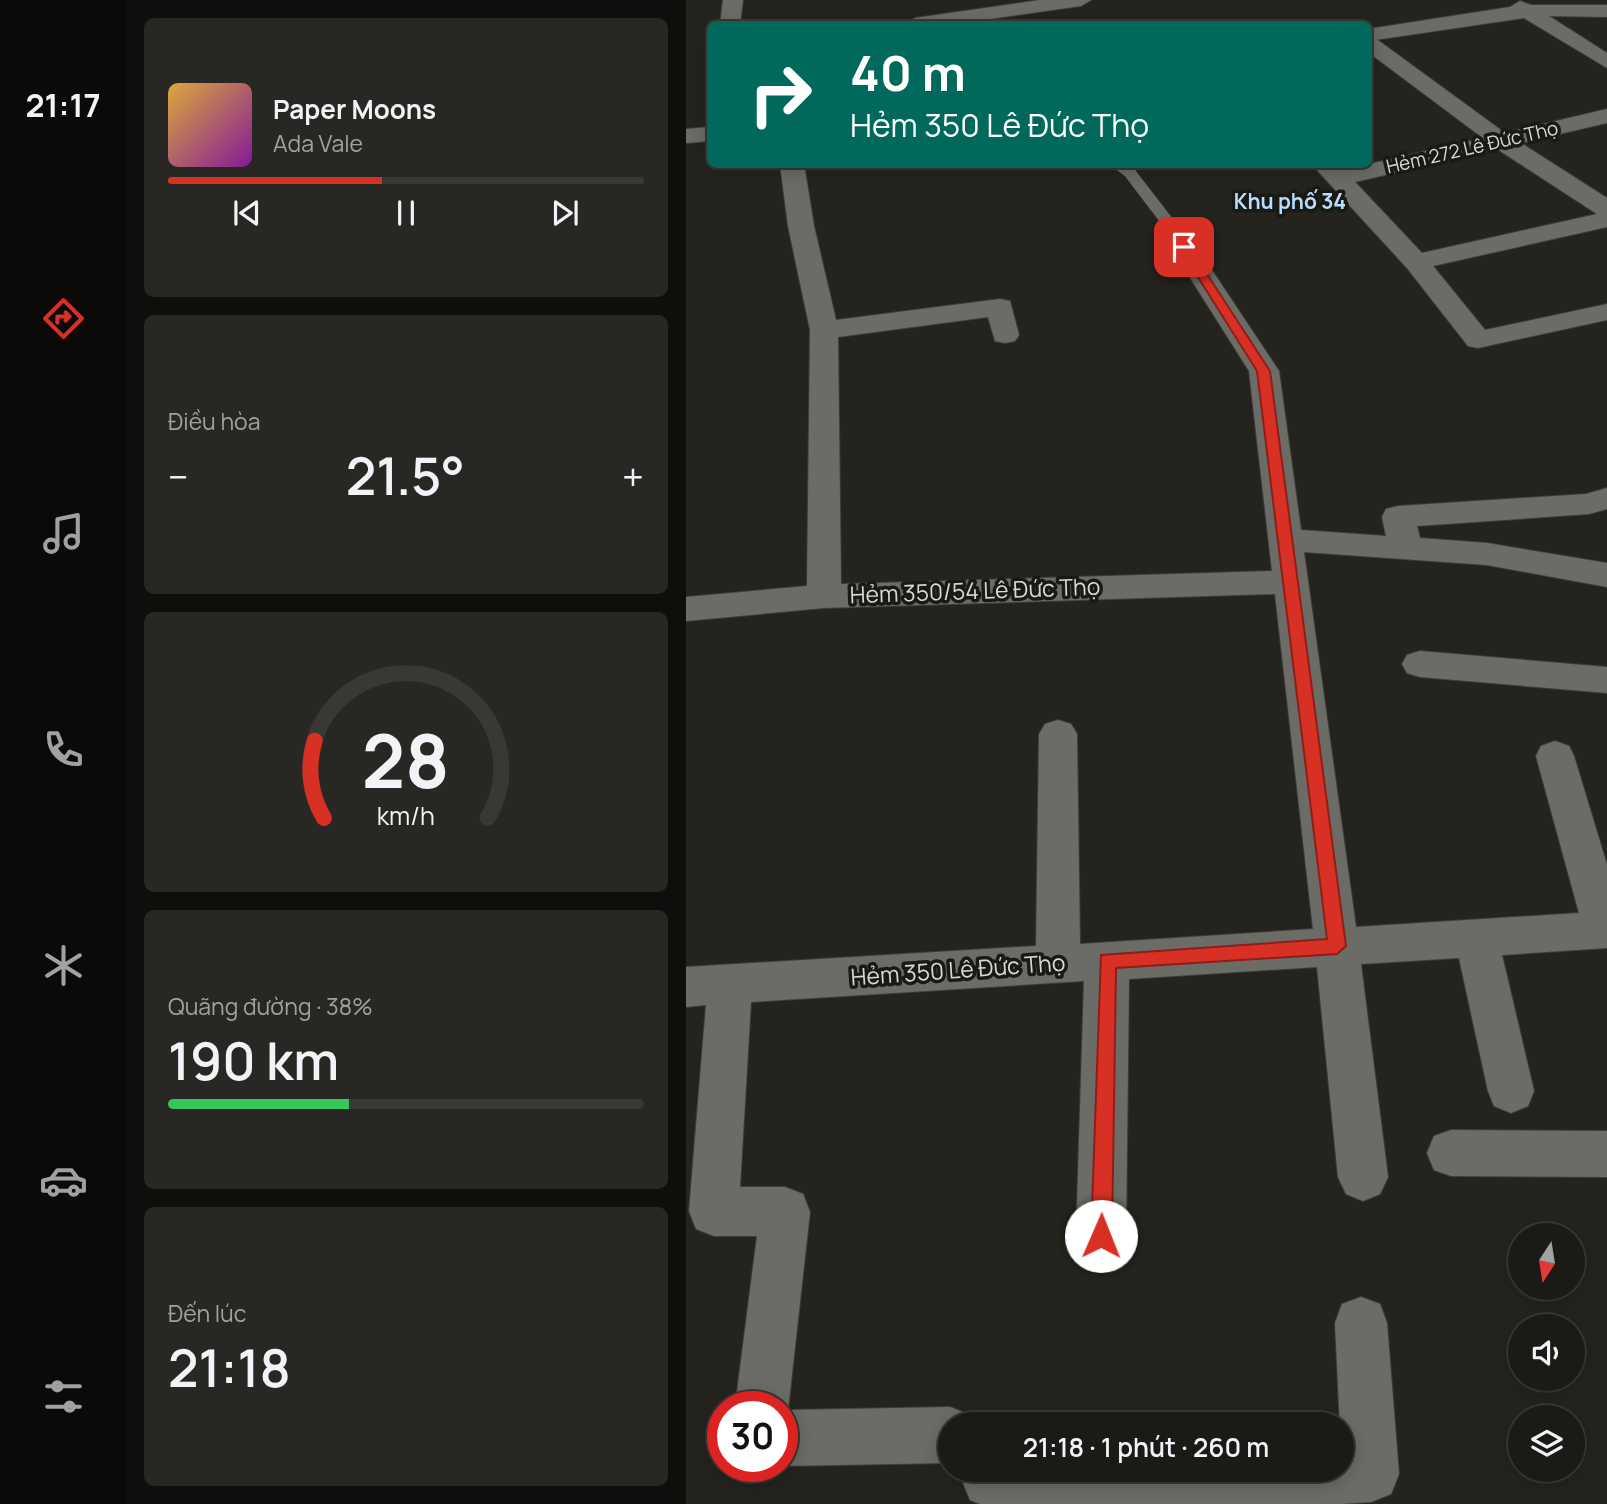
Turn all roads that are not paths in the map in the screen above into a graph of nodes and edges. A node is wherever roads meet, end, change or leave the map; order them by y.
1 (733, 0) edge
2 (1081, 0) edge
3 (1607, 11) edge
4 (1518, 12) edge
5 (730, 21) edge
6 (936, 21) edge
7 (1607, 23) edge
8 (1372, 34) edge
9 (1372, 45) edge
10 (1607, 62) edge
11 (1607, 116) edge
12 (707, 134) edge
13 (686, 136) edge
14 (1500, 141) junction
15 (1372, 164) edge
16 (793, 168) edge
17 (1122, 168) edge
18 (1353, 168) edge
19 (1331, 172) edge
20 (1607, 209) edge
21 (1607, 219) edge
22 (1171, 227) joint
23 (1416, 262) junction
24 (1607, 312) edge
25 (824, 330) junction
26 (1005, 335) dead end
27 (1607, 498) edge
28 (1285, 540) junction
29 (1406, 548) junction
30 (1607, 575) edge
31 (1289, 582) junction
32 (824, 596) junction
33 (686, 609) edge
34 (1420, 664) dead end
35 (1607, 680) edge
36 (1058, 734) dead end
37 (1555, 756) dead end
38 (1606, 930) edge
39 (1475, 938) junction
40 (1337, 946) junction
41 (1107, 960) junction
42 (1058, 964) junction
43 (708, 985) edge
44 (1511, 1091) dead end
45 (1451, 1153) dead end
46 (1607, 1154) edge
47 (1363, 1177) dead end
48 (1101, 1236) dead end
49 (1361, 1323) dead end
50 (764, 1391) edge
51 (938, 1435) edge
52 (798, 1438) edge
53 (1007, 1482) edge
54 (1123, 1496) edge

1 - 5 street
2 - 6 street
3 - 4 street
4 - 7 street
4 - 8 street
4 - 10 street
9 - 14 street
11 - 14 street, Hẻm 272 Lê Đức Thọ
12 - 13 street
14 - 15 street, Hẻm 272 Lê Đức Thọ
14 - 20 street
16 - 25 street, Hẻm 350/54 Lê Đức Thọ
17 - 22 lane
18 - 19 street, Hẻm 272 Lê Đức Thọ
19 - 23 street
21 - 23 street
22 - 28 street
23 - 24 street
25 - 26 street
25 - 32 street, Hẻm 350/54 Lê Đức Thọ
27 - 29 street
28 - 29 street
28 - 31 street
29 - 30 street
31 - 32 street, Hẻm 350/54 Lê Đức Thọ
31 - 40 street
32 - 33 street
34 - 35 street
36 - 42 street
37 - 38 street
38 - 39 street, Hẻm 350 Lê Đức Thọ
39 - 40 street, Hẻm 350 Lê Đức Thọ
39 - 44 street
40 - 41 street, Hẻm 350 Lê Đức Thọ
40 - 47 street
41 - 42 street, Hẻm 350 Lê Đức Thọ
41 - 48 street
42 - 43 street, Hẻm 350 Lê Đức Thọ
43 - 50 street
45 - 46 street
49 - 54 street
51 - 52 street
53 - 54 street

